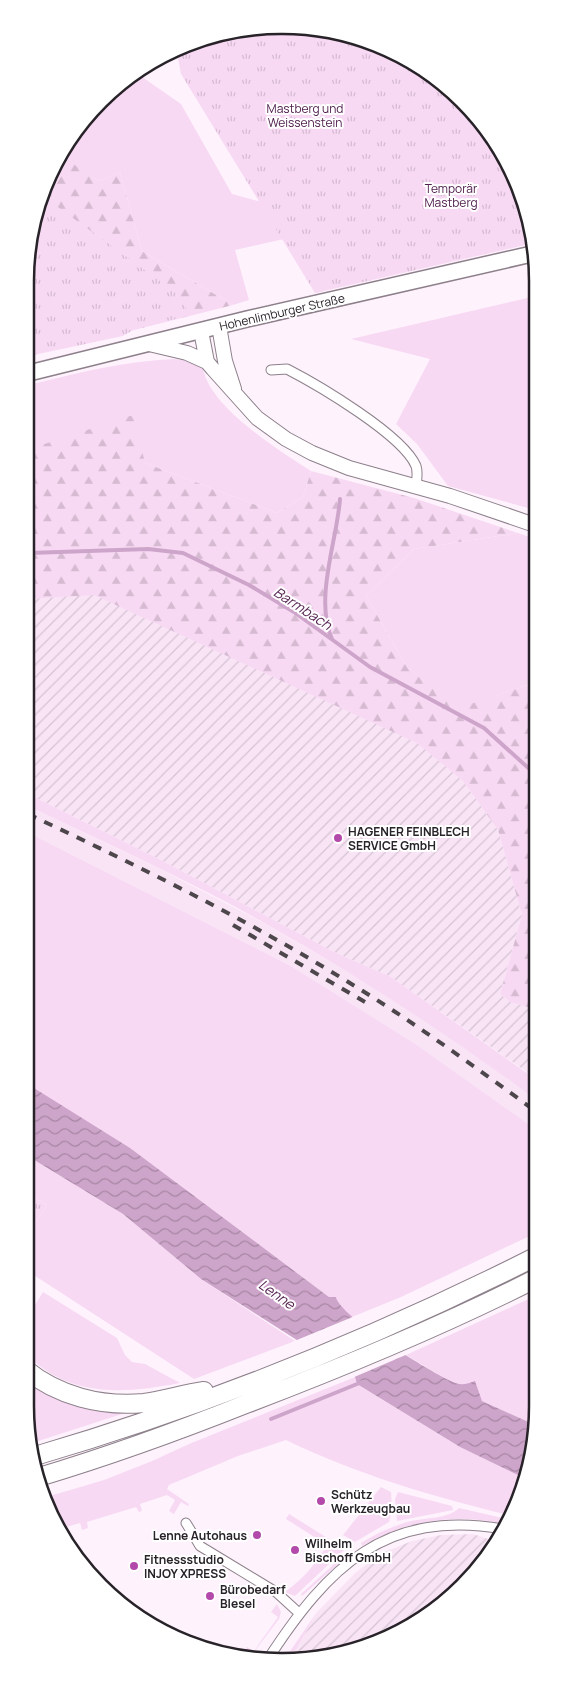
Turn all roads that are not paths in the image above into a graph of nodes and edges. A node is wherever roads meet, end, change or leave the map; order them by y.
1 (528, 255) edge
2 (219, 326) junction
3 (201, 331) junction
4 (149, 344) junction
5 (207, 362) junction
6 (271, 370) dead end
7 (34, 372) edge
8 (235, 392) junction
9 (416, 486) junction
10 (529, 524) edge
11 (529, 1260) edge
12 (529, 1282) edge
13 (34, 1376) edge
14 (199, 1396) junction
15 (39, 1455) edge
16 (44, 1475) edge
17 (186, 1523) dead end
18 (497, 1528) edge
19 (299, 1613) junction
20 (273, 1653) edge

1 - 2 main road, Hohenlimburger Straße
2 - 3 main road, Hohenlimburger Straße
2 - 8 street
3 - 4 main road, Hohenlimburger Straße
3 - 5 street
4 - 5 street
4 - 7 main road, Hohenlimburger Straße
5 - 8 street
6 - 9 street
8 - 9 street
9 - 10 street
11 - 14 highway
12 - 16 highway
13 - 14 highway
14 - 15 highway
17 - 19 street
18 - 19 street
19 - 20 street

